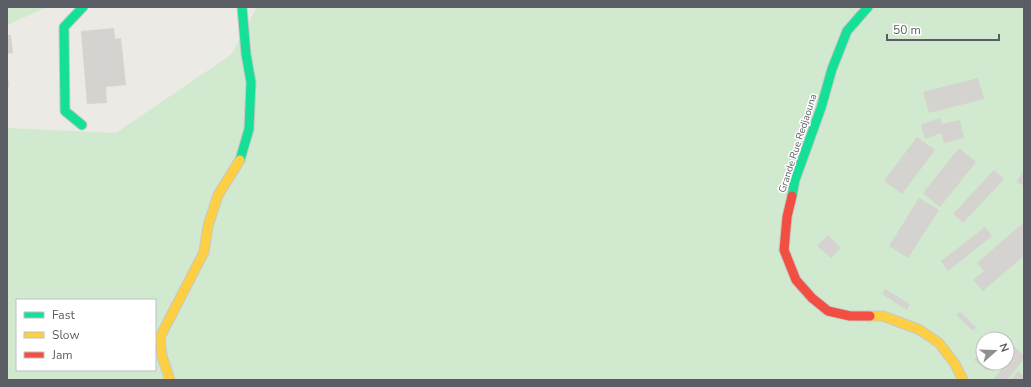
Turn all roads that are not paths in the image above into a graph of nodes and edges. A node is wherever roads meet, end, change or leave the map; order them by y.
1 (83, 7) edge
2 (242, 7) edge
3 (868, 7) edge
4 (82, 125) dead end
5 (170, 380) edge
6 (963, 380) edge

1 - 4 street
2 - 5 street
3 - 6 street, Grande Rue Redjaouna

